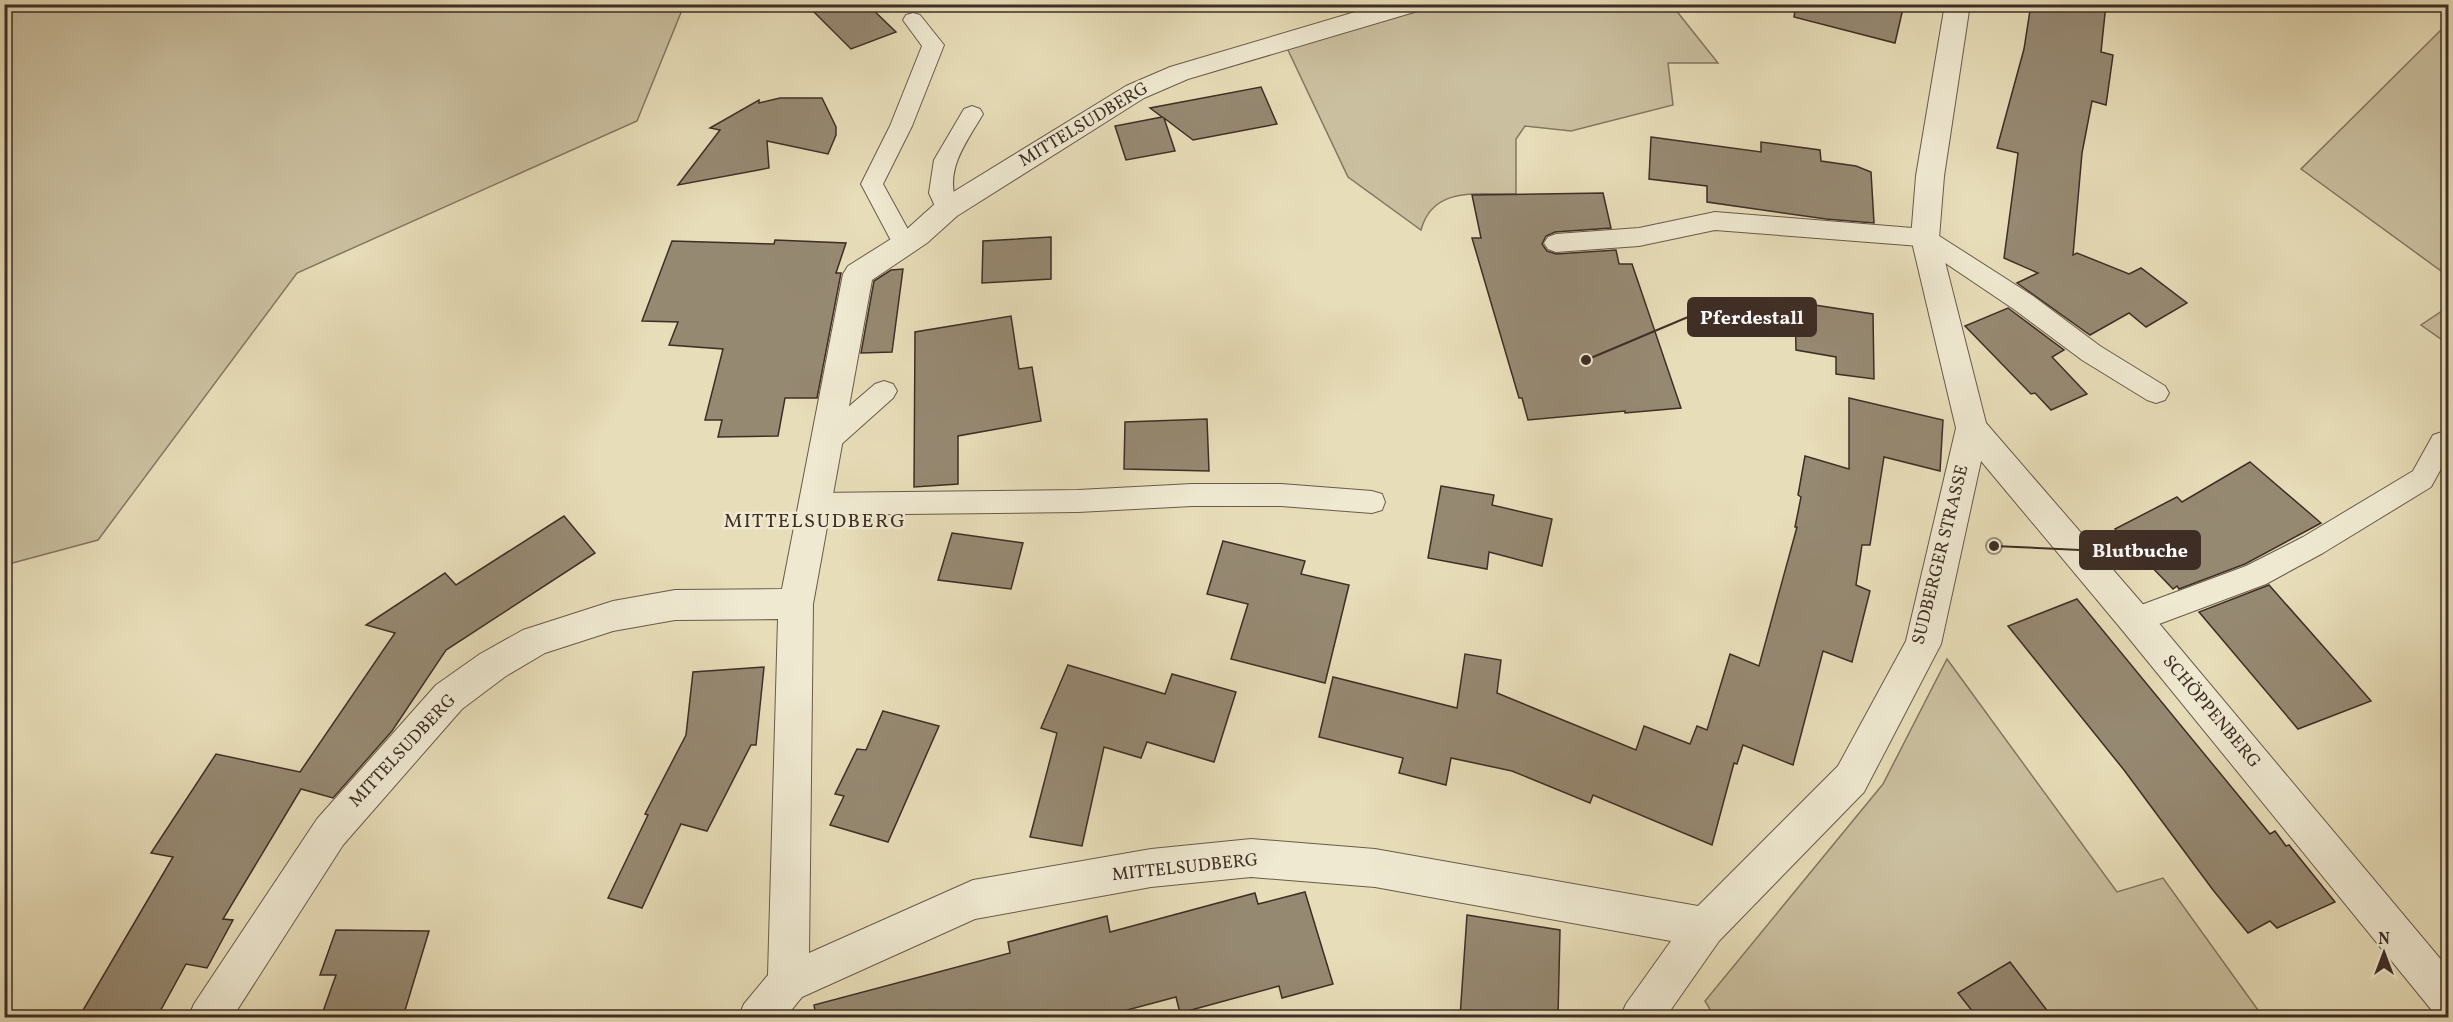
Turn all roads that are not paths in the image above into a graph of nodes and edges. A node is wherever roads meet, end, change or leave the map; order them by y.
1 (1412, 4) edge
2 (1958, 4) edge
3 (913, 20) dead end
4 (972, 114) dead end
5 (947, 209) junction
6 (1925, 238) junction
7 (1556, 243) dead end
8 (904, 244) junction
9 (884, 391) dead end
10 (2156, 393) dead end
11 (1972, 428) junction
12 (827, 441) junction
13 (2442, 443) dead end
14 (1372, 502) dead end
15 (815, 504) junction
16 (796, 604) junction
17 (2135, 620) junction
18 (1705, 927) junction
19 (788, 983) junction
20 (2448, 999) edge
21 (208, 1017) edge
22 (758, 1017) edge
23 (1640, 1017) edge

1 - 5 street, MITTELSUDBERG
2 - 6 street, SUDBERGER STRASSE
3 - 8 lane
4 - 5 lane
5 - 8 street, MITTELSUDBERG
6 - 7 lane
6 - 10 lane
6 - 11 street, SUDBERGER STRASSE
8 - 12 street, MITTELSUDBERG
9 - 12 lane
11 - 17 street, SCHÖPPENBERG
11 - 18 street, SUDBERGER STRASSE
12 - 15 street, MITTELSUDBERG
13 - 17 lane
14 - 15 lane
15 - 16 street, MITTELSUDBERG
16 - 19 street, MITTELSUDBERG
16 - 21 street, MITTELSUDBERG
17 - 20 street, SCHÖPPENBERG
18 - 19 street, MITTELSUDBERG
18 - 23 street, SUDBERGER STRASSE
19 - 22 street, MITTELSUDBERG

